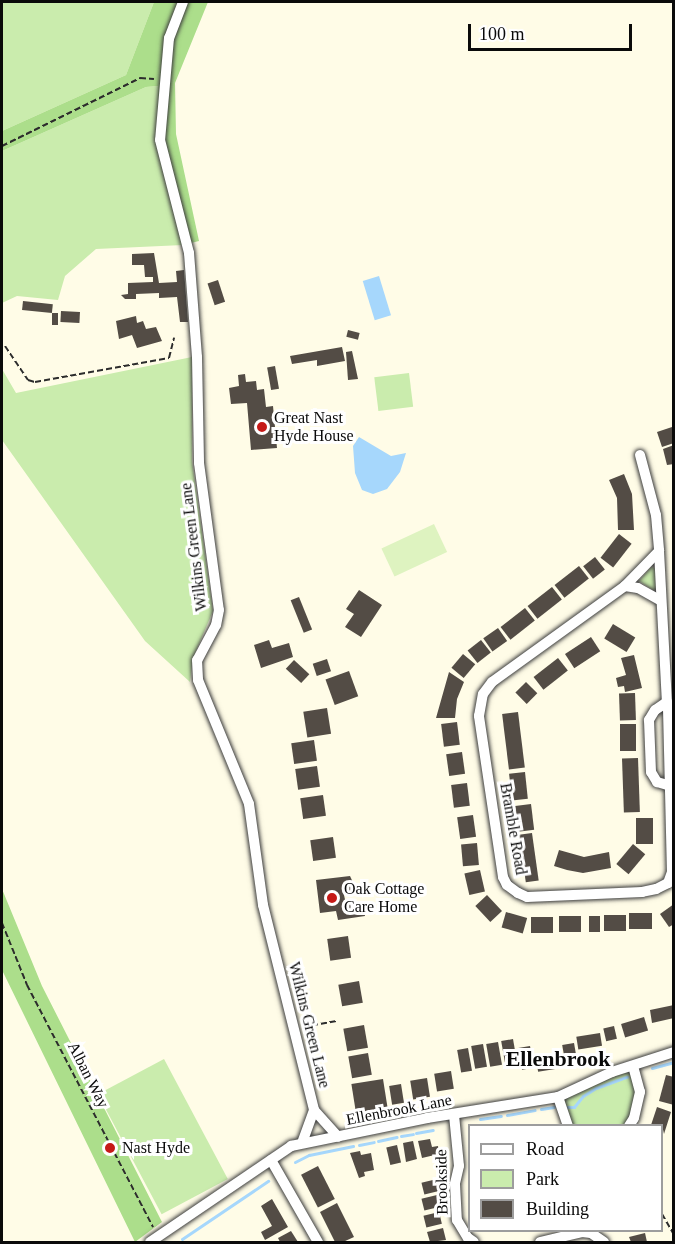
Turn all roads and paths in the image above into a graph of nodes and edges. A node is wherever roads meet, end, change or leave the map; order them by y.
1 (183, 2) edge
2 (165, 79) junction
3 (2, 146) edge
4 (174, 338) dead end
5 (5, 346) dead end
6 (640, 454) dead end
7 (659, 551) junction
8 (625, 585) junction
9 (661, 601) junction
10 (669, 709) edge
11 (672, 780) edge
12 (2, 922) edge
13 (336, 1021) dead end
14 (294, 1029) junction
15 (674, 1052) edge
16 (633, 1066) junction
17 (558, 1097) junction
18 (314, 1110) junction
19 (454, 1115) junction
20 (568, 1124) edge
21 (630, 1124) edge
22 (338, 1137) junction
23 (302, 1143) junction
24 (271, 1160) junction
25 (663, 1216) edge
26 (674, 1235) edge
27 (154, 1239) edge
28 (318, 1242) edge
29 (474, 1242) edge
30 (540, 1242) edge
31 (604, 1242) edge

1 - 2 street, Wilkins Green Lane
2 - 3 path
2 - 14 street, Wilkins Green Lane
4 - 5 path
6 - 7 street, Bramble Road
7 - 8 street, Bramble Road
7 - 9 street, Bramble Road
8 - 9 street
8 - 11 street, Bramble Road
9 - 10 street, Bramble Road
10 - 11 street, Bramble Road
10 - 11 street
12 - 27 path, Alban Way
13 - 14 path
14 - 18 street, Wilkins Green Lane
15 - 16 street, Ellenbrook Lane
16 - 17 street, Ellenbrook Lane
16 - 21 street
17 - 19 street, Ellenbrook Lane
17 - 20 street
18 - 22 street, Wilkins Green Lane
18 - 23 street, Wilkins Green Lane
19 - 22 street, Ellenbrook Lane
19 - 29 street, Brookside
22 - 23 street, Ellenbrook Lane
23 - 24 street, Ellenbrook Lane
24 - 27 street, Ellenbrook Lane
24 - 28 street
25 - 26 path
30 - 31 street

